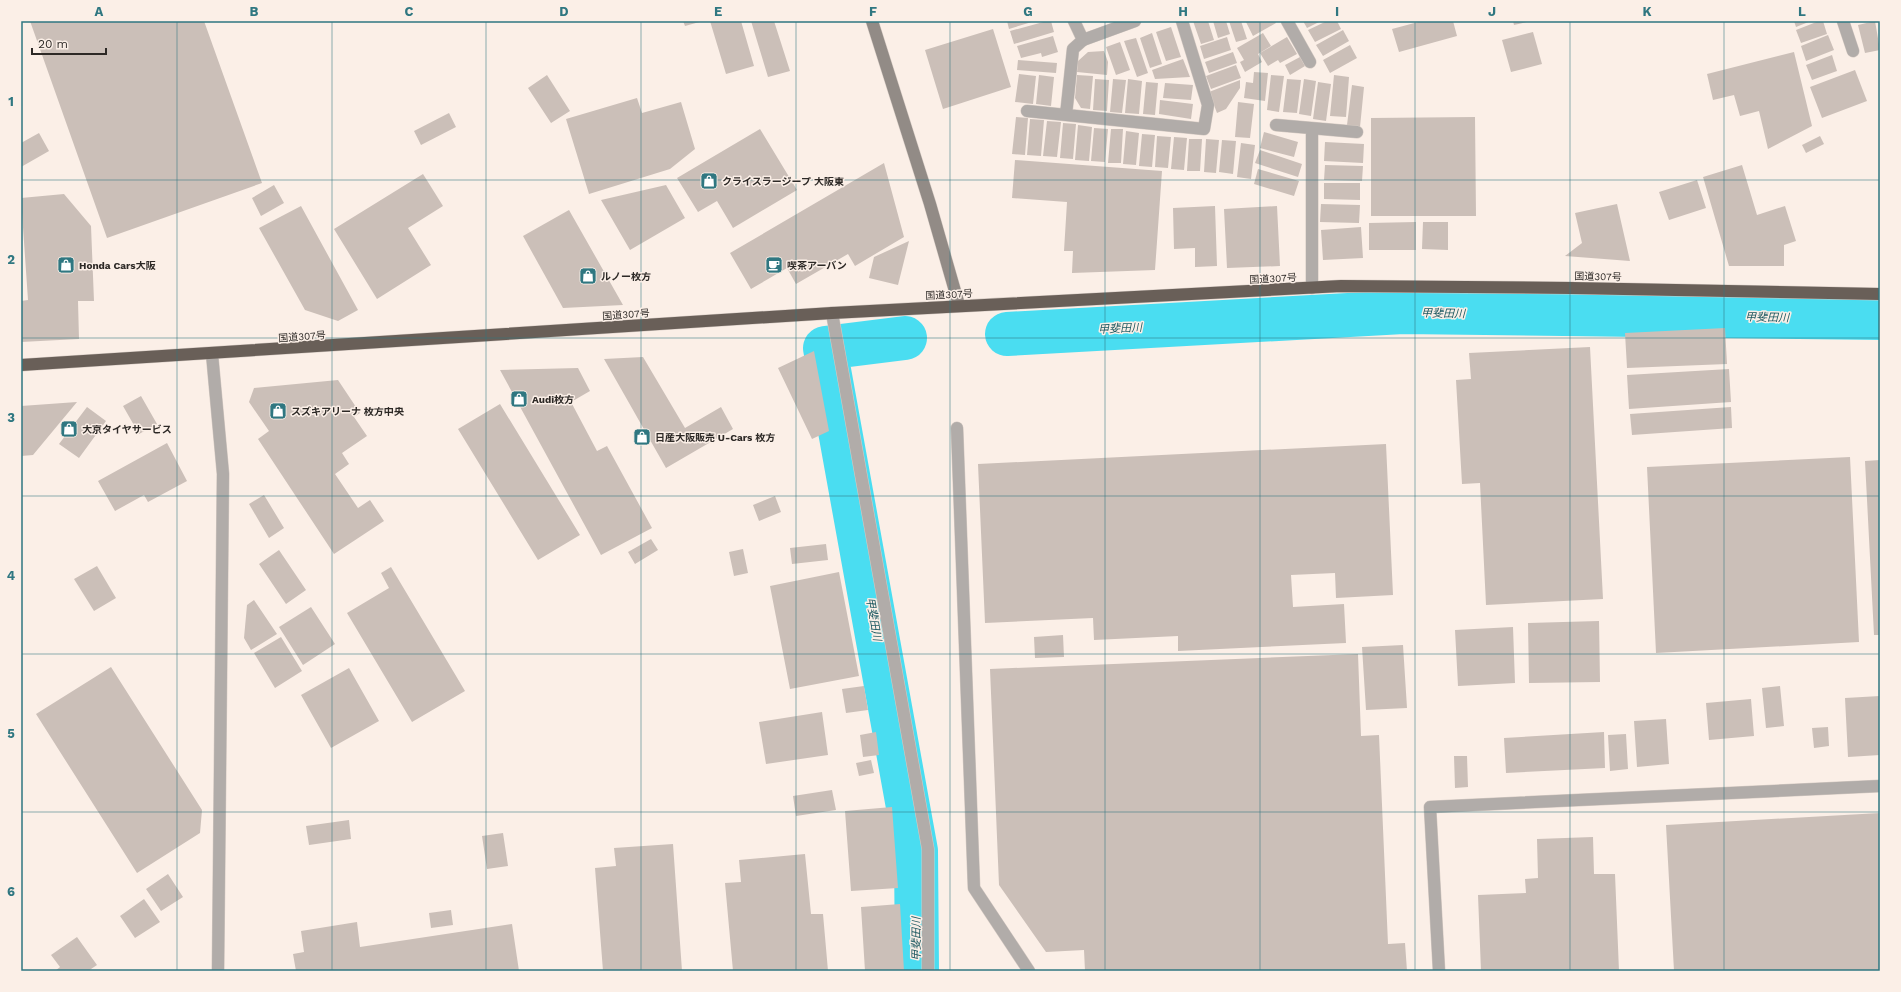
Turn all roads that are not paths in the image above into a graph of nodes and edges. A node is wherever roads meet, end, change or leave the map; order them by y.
1 (872, 21) edge
2 (1074, 21) edge
3 (1135, 21) edge
4 (1182, 21) edge
5 (1287, 21) edge
6 (1843, 21) edge
7 (1082, 40) junction
8 (1853, 51) dead end
9 (1310, 62) dead end
10 (1026, 111) dead end
11 (1066, 115) junction
12 (1276, 125) dead end
13 (1312, 129) junction
14 (1357, 132) dead end
15 (1312, 288) junction
16 (1880, 294) edge
17 (959, 305) junction
18 (832, 313) junction
19 (212, 354) junction
20 (21, 365) edge
21 (957, 428) dead end
22 (1880, 786) edge
23 (218, 971) edge
24 (928, 971) edge
25 (1029, 971) edge
26 (1439, 971) edge

1 - 17 street
2 - 7 street
3 - 7 street
4 - 11 street
5 - 9 street
6 - 8 street
7 - 11 street
10 - 11 street
12 - 13 street
13 - 14 street
13 - 15 street
15 - 16 highway, 国道307号
15 - 17 highway, 国道307号
17 - 18 highway, 国道307号
18 - 19 highway, 国道307号
18 - 24 street
19 - 20 highway, 国道307号
19 - 23 street
21 - 25 street
22 - 26 street

